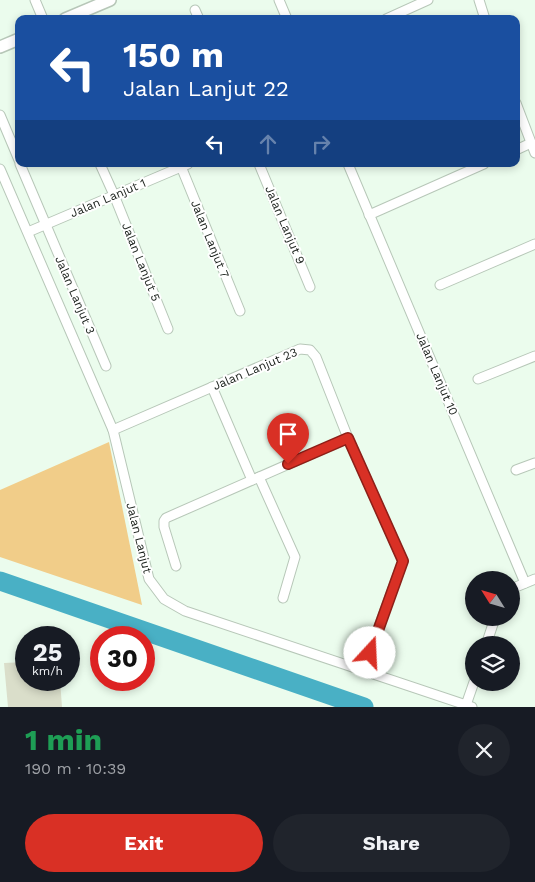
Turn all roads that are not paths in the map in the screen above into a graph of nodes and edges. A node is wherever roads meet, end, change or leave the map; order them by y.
1 (35, 0) edge
2 (110, 0) edge
3 (279, 0) edge
4 (428, 0) edge
5 (479, 0) edge
6 (41, 15) edge
7 (74, 15) edge
8 (285, 15) edge
9 (395, 15) edge
10 (485, 15) edge
11 (15, 41) edge
12 (0, 47) edge
13 (520, 114) edge
14 (0, 115) edge
15 (531, 143) junction
16 (520, 148) edge
17 (15, 151) edge
18 (535, 153) edge
19 (21, 167) edge
20 (101, 167) edge
21 (178, 167) edge
22 (184, 167) edge
23 (260, 167) edge
24 (349, 167) edge
25 (477, 167) edge
26 (0, 170) edge
27 (114, 195) junction
28 (369, 215) junction
29 (45, 225) junction
30 (28, 232) junction
31 (535, 244) edge
32 (440, 285) dead end
33 (310, 287) dead end
34 (240, 311) dead end
35 (168, 329) dead end
36 (535, 356) edge
37 (106, 366) dead end
38 (478, 380) dead end
39 (212, 387) junction
40 (113, 430) junction
41 (348, 438) junction
42 (535, 462) edge
43 (516, 470) dead end
44 (255, 479) junction
45 (176, 566) dead end
46 (535, 579) edge
47 (525, 583) junction
48 (520, 585) edge
49 (283, 598) dead end
50 (363, 670) junction
51 (472, 691) edge
52 (469, 706) edge

1 - 6 street
2 - 7 street
3 - 8 street
4 - 9 street
5 - 10 street
11 - 12 street
13 - 15 street
14 - 17 street
15 - 16 street
15 - 18 street
19 - 29 street, Jalan Lanjut 3
20 - 27 street, Jalan Lanjut 5
21 - 27 street, Jalan Lanjut 1
22 - 34 street, Jalan Lanjut 7
23 - 33 street, Jalan Lanjut 9
24 - 28 street, Jalan Lanjut 10
25 - 28 street
26 - 30 street, Jalan Lanjut
27 - 29 street, Jalan Lanjut 1
27 - 35 street, Jalan Lanjut 5
28 - 47 street, Jalan Lanjut 10
29 - 30 street, Jalan Lanjut 1
29 - 37 street, Jalan Lanjut 3
30 - 40 street, Jalan Lanjut
31 - 32 street
36 - 38 street
39 - 40 street, Jalan Lanjut 23
39 - 41 street, Jalan Lanjut 23
39 - 44 street
40 - 50 street, Jalan Lanjut
41 - 44 street
41 - 50 street
42 - 43 street
44 - 45 street
44 - 49 street
46 - 47 street
47 - 48 street
50 - 52 street, Jalan Lanjut
51 - 52 street

